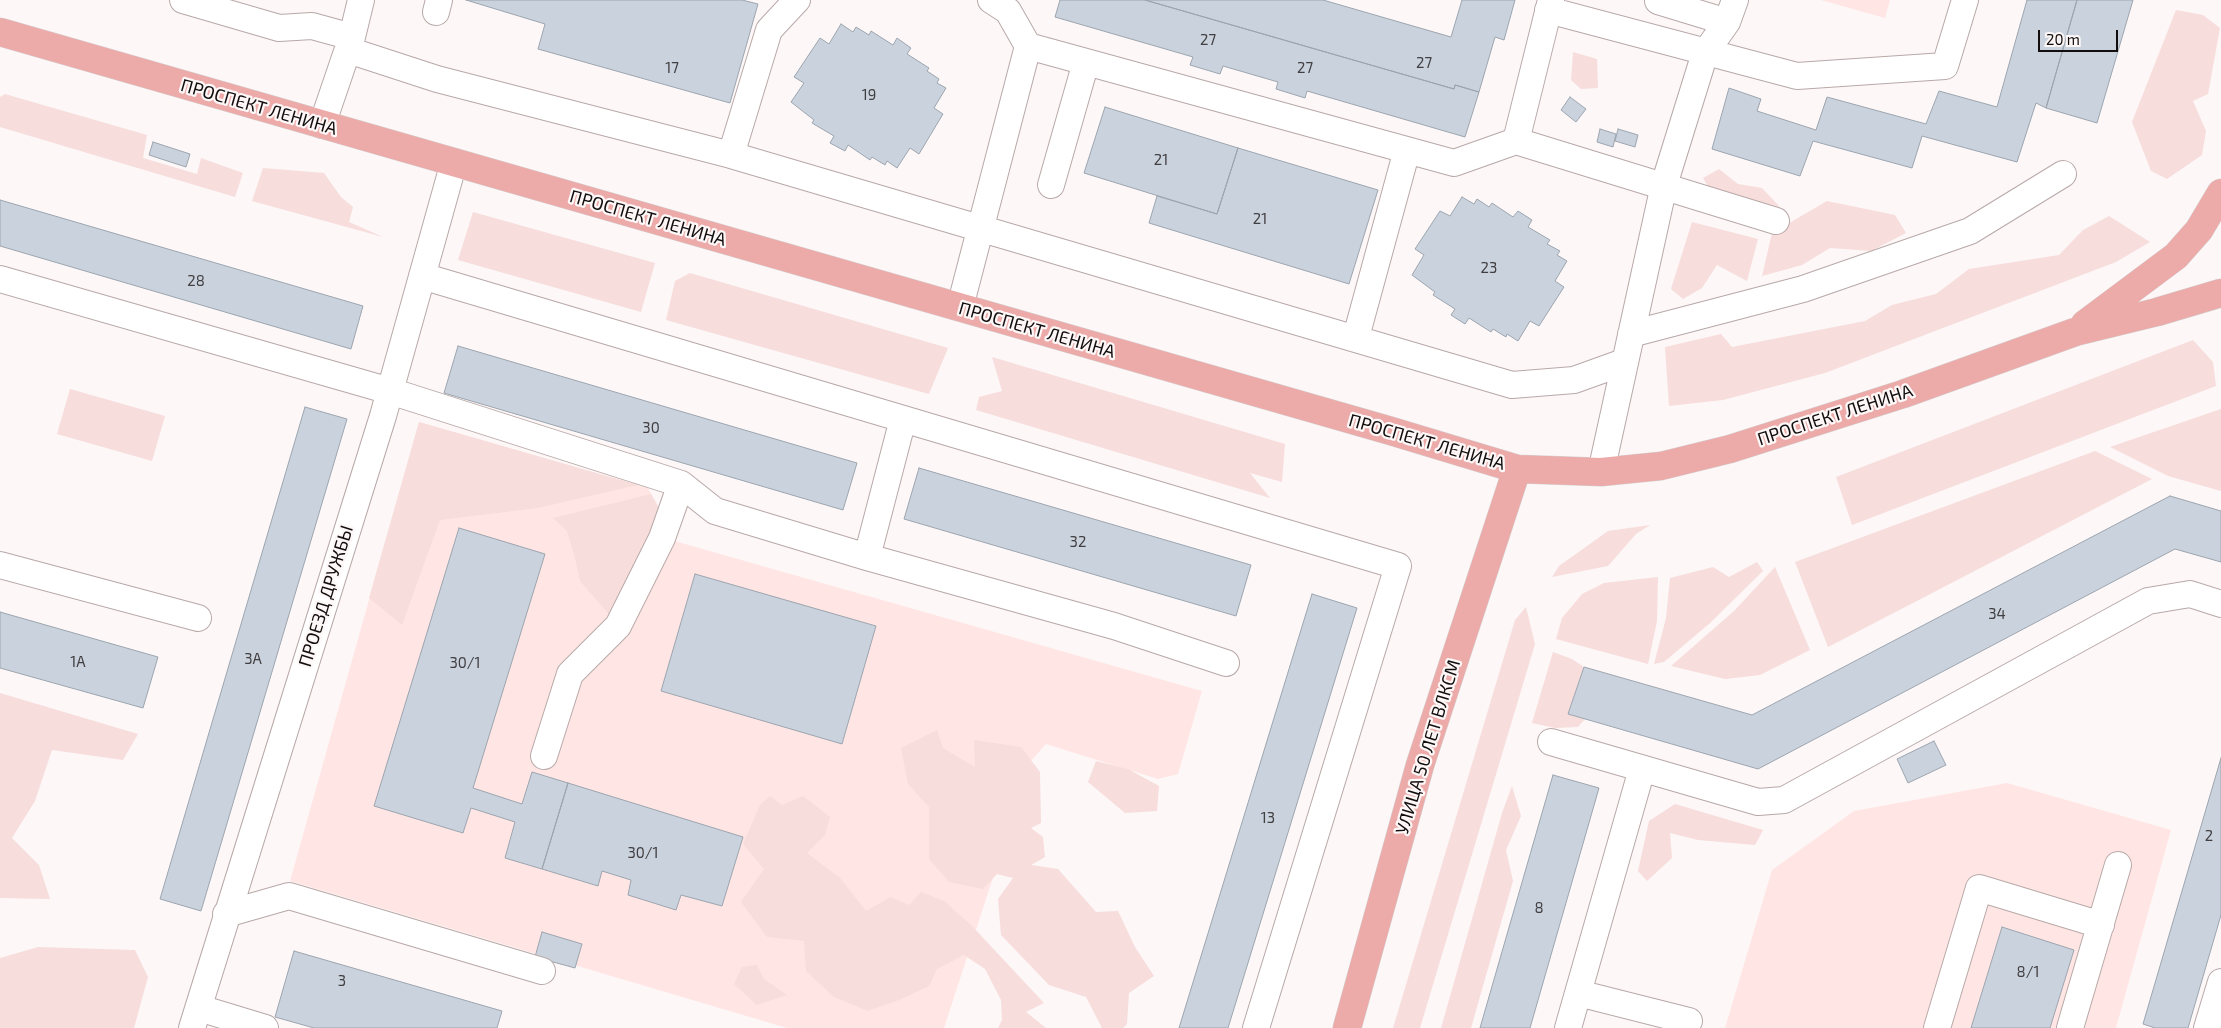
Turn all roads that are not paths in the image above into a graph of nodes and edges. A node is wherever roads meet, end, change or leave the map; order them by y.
1 (183, 0) edge
2 (361, 0) edge
3 (796, 0) edge
4 (991, 0) edge
5 (1965, 0) edge
6 (1658, 1) edge
7 (1550, 5) edge
8 (1731, 11) edge
9 (0, 32) edge
10 (350, 44) junction
11 (1028, 46) junction
12 (1705, 53) junction
13 (1086, 62) junction
14 (322, 126) junction
15 (1516, 141) junction
16 (1407, 150) junction
17 (731, 155) junction
18 (454, 162) junction
19 (2064, 174) dead end
20 (1051, 185) dead end
21 (1664, 185) junction
22 (2221, 194) edge
23 (1776, 221) dead end
24 (980, 229) junction
25 (422, 276) junction
26 (0, 279) edge
27 (2221, 293) edge
28 (960, 307) junction
29 (2075, 332) junction
30 (1631, 334) junction
31 (1356, 337) junction
32 (1624, 362) junction
33 (390, 391) junction
34 (903, 419) junction
35 (1516, 469) junction
36 (1602, 472) junction
37 (681, 484) junction
38 (867, 557) junction
39 (0, 566) edge
40 (2221, 604) edge
41 (198, 618) dead end
42 (1226, 663) dead end
43 (1550, 742) dead end
44 (544, 756) dead end
45 (1642, 769) junction
46 (2118, 865) dead end
47 (226, 914) junction
48 (2101, 925) junction
49 (542, 971) dead end
50 (2221, 982) edge
51 (1578, 993) junction
52 (195, 1018) edge
53 (1689, 1021) dead end
54 (265, 1028) edge
55 (1256, 1028) edge
56 (1347, 1028) edge
57 (1568, 1028) edge
58 (1937, 1028) edge
59 (2070, 1028) edge
60 (2207, 1028) edge

1 - 10 street
2 - 10 street
3 - 17 street
4 - 11 street
5 - 12 street
6 - 8 street
7 - 12 street
7 - 15 street
8 - 12 street
9 - 14 main road, ПРОСПЕКТ ЛЕНИНА
10 - 14 street
10 - 17 street
11 - 13 street
11 - 24 street
12 - 21 street
13 - 16 street
13 - 20 street
14 - 18 main road, ПРОСПЕКТ ЛЕНИНА
15 - 16 street
15 - 21 street
16 - 31 street
17 - 24 street
18 - 25 street, ПРОЕЗД ДРУЖБЫ
18 - 28 main road, ПРОСПЕКТ ЛЕНИНА
19 - 30 street
21 - 23 street
21 - 30 street
22 - 29 main road, ПРОСПЕКТ ЛЕНИНА
24 - 28 street
24 - 31 street
25 - 33 street, ПРОЕЗД ДРУЖБЫ
25 - 34 street
26 - 33 street
27 - 29 main road, ПРОСПЕКТ ЛЕНИНА
28 - 35 main road, ПРОСПЕКТ ЛЕНИНА
29 - 36 main road, ПРОСПЕКТ ЛЕНИНА
30 - 32 street
31 - 32 street
32 - 36 street
33 - 37 street
33 - 47 street, ПРОЕЗД ДРУЖБЫ
34 - 38 street
34 - 55 street
35 - 36 main road, ПРОСПЕКТ ЛЕНИНА
35 - 56 main road, УЛИЦА 50 ЛЕТ ВЛКСМ
37 - 38 street
37 - 44 street
38 - 42 street
39 - 41 street
40 - 45 street
43 - 45 street
45 - 51 street
46 - 48 street
47 - 49 street
47 - 52 street, ПРОЕЗД ДРУЖБЫ
48 - 58 street
48 - 59 street
50 - 60 street
51 - 53 street
51 - 57 street
52 - 54 street

